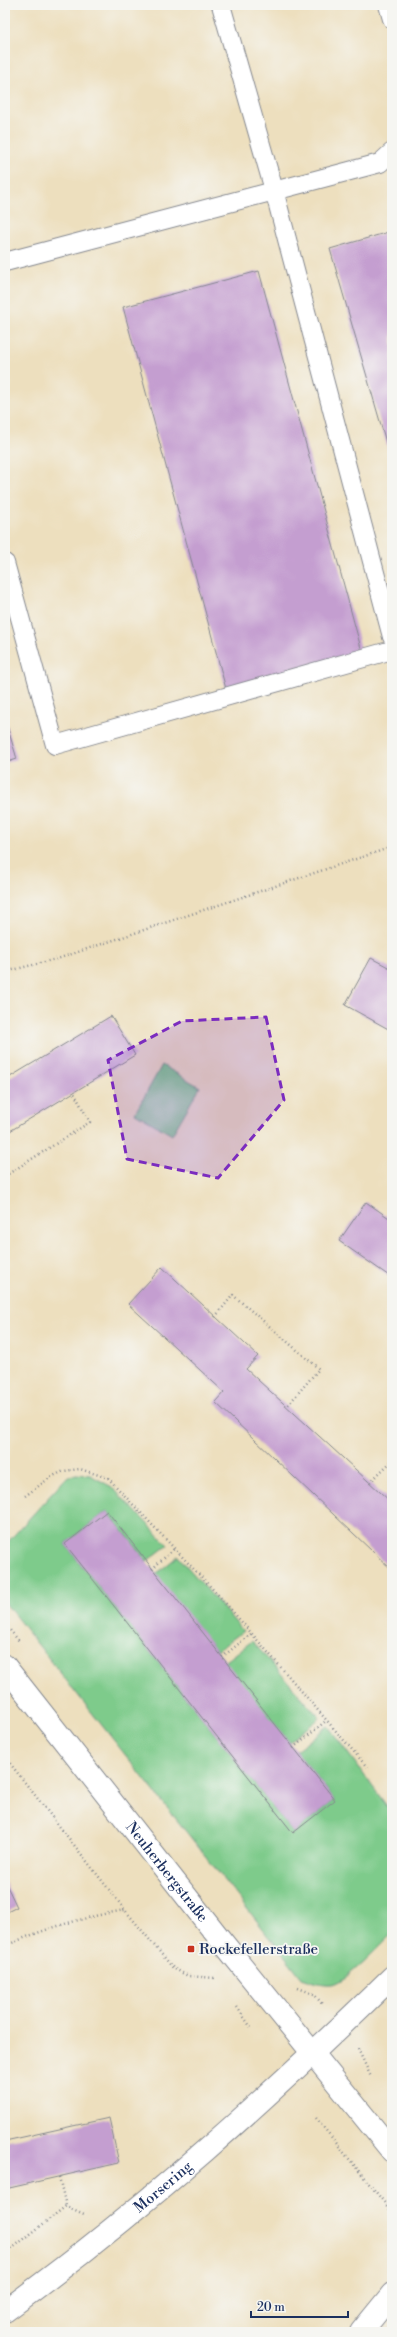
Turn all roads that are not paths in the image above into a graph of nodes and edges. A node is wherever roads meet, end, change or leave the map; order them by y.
1 (221, 5) edge
2 (388, 5) edge
3 (392, 19) edge
4 (392, 152) edge
5 (274, 190) junction
6 (5, 262) edge
7 (5, 563) edge
8 (392, 637) edge
9 (392, 650) edge
10 (5, 1666) edge
11 (392, 1977) edge
12 (313, 2052) junction
13 (392, 2150) edge
14 (392, 2294) edge
15 (5, 2312) edge
16 (361, 2332) edge

1 - 5 lane
2 - 3 lane
4 - 5 lane
5 - 6 lane
5 - 8 lane
7 - 9 lane
10 - 12 main road, Neuherbergstraße
11 - 12 main road
12 - 13 main road, Neuherbergstraße
12 - 15 main road, Morsering
14 - 16 main road

